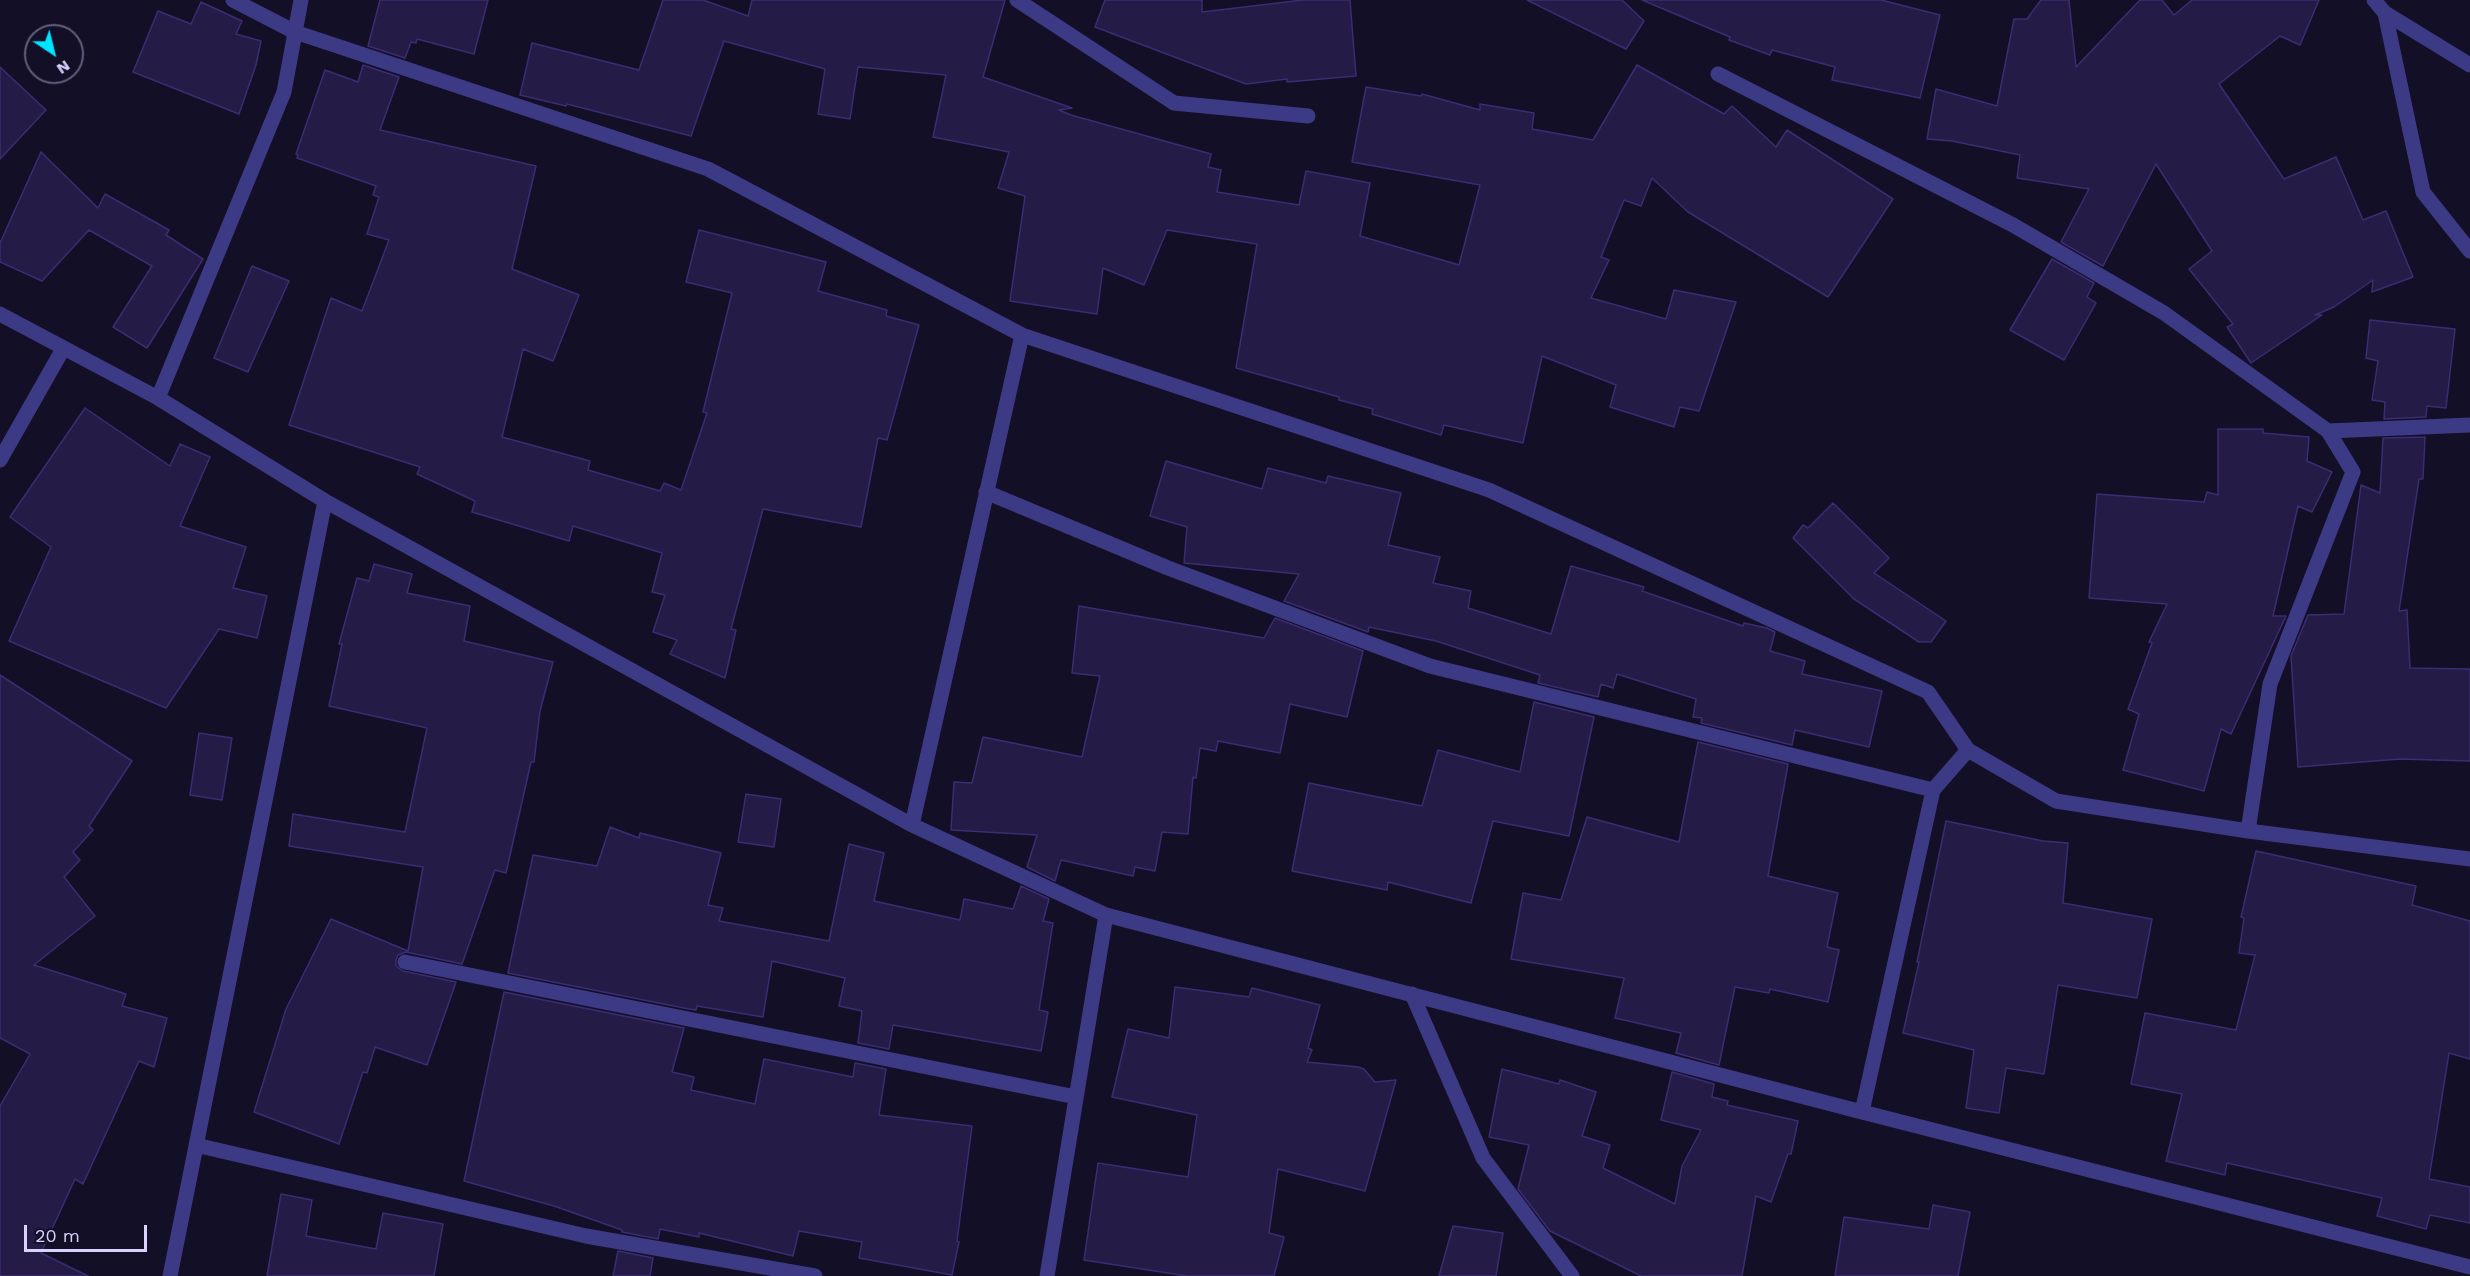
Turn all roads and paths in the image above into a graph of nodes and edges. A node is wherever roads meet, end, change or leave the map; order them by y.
1 (233, 0) edge
2 (301, 0) edge
3 (1017, 0) edge
4 (2374, 0) edge
5 (2385, 13) junction
6 (295, 32) junction
7 (2470, 65) edge
8 (1718, 74) dead end
9 (1308, 116) dead end
10 (2470, 251) edge
11 (0, 314) edge
12 (1022, 335) junction
13 (63, 349) junction
14 (158, 398) junction
15 (2470, 425) edge
16 (2328, 431) junction
17 (0, 460) edge
18 (986, 492) junction
19 (325, 501) junction
20 (1968, 750) junction
21 (1933, 790) junction
22 (912, 825) junction
23 (2248, 831) junction
24 (2470, 859) edge
25 (1106, 915) junction
26 (405, 962) dead end
27 (1412, 994) junction
28 (1076, 1097) junction
29 (1862, 1112) junction
30 (196, 1145) junction
31 (2470, 1267) edge
32 (170, 1276) edge
33 (815, 1276) edge
34 (1047, 1276) edge
35 (1572, 1276) edge

1 - 6 street
2 - 6 street
3 - 9 street
4 - 5 street
5 - 7 street
5 - 10 street
6 - 12 street
6 - 14 street
8 - 16 street
11 - 13 street
12 - 18 street
12 - 20 street
13 - 14 street
13 - 17 street
14 - 19 street
15 - 16 street
16 - 23 street
18 - 21 street
18 - 22 street
19 - 22 street
19 - 30 street
20 - 21 street
20 - 23 street
21 - 29 street
22 - 25 street
23 - 24 street
25 - 27 street
25 - 28 street
26 - 28 street
27 - 29 street
27 - 35 street
28 - 34 street
29 - 31 street
30 - 32 street
30 - 33 street

